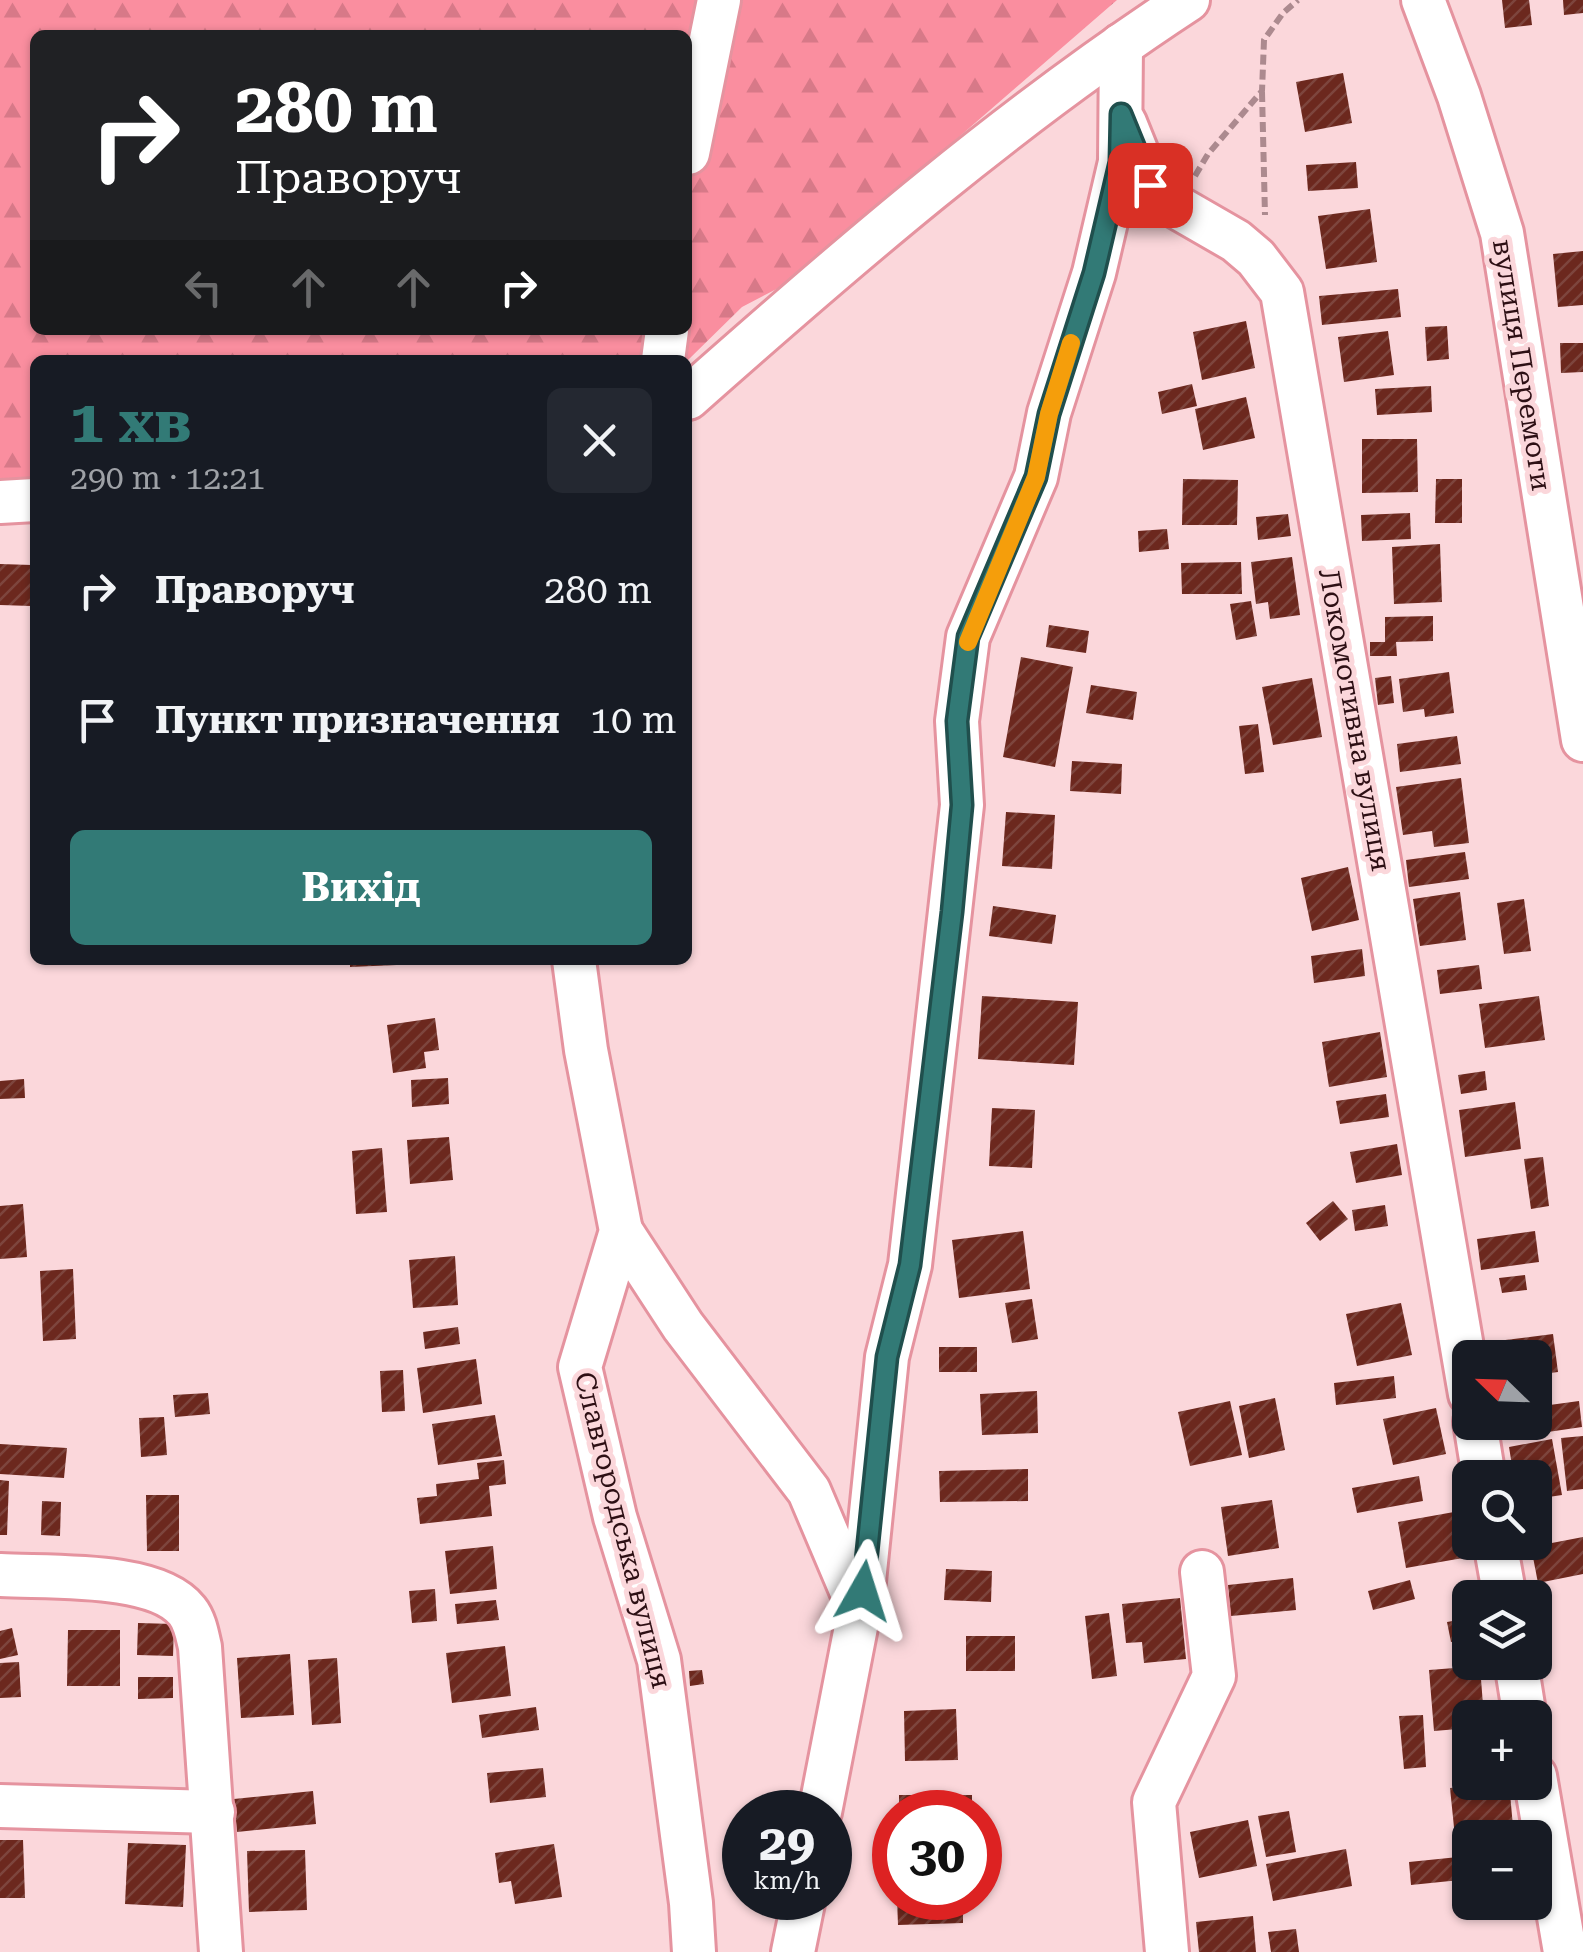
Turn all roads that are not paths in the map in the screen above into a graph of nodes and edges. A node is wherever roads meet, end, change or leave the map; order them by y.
1 (719, 0) edge
2 (1188, 0) edge
3 (1423, 0) edge
4 (1121, 45) junction
5 (1121, 114) junction
6 (692, 134) edge
7 (692, 394) edge
8 (30, 500) edge
9 (0, 502) edge
10 (1583, 740) edge
11 (575, 965) edge
12 (621, 1231) junction
13 (1461, 1340) edge
14 (1202, 1572) dead end
15 (0, 1575) edge
16 (860, 1610) junction
17 (824, 1790) edge
18 (1539, 1800) edge
19 (0, 1806) edge
20 (212, 1812) junction
21 (800, 1920) edge
22 (222, 1952) edge
23 (694, 1952) edge
24 (794, 1952) edge
25 (1168, 1952) edge
26 (1565, 1952) edge

1 - 6 street
2 - 4 street
3 - 10 street, вулиця Перемоги
4 - 5 street
4 - 7 street
5 - 13 street, Локомотивна вулиця
5 - 16 street
8 - 9 street
11 - 12 street, Славгородська вулиця
12 - 16 street, Славгородська вулиця
12 - 23 street, Славгородська вулиця
14 - 25 street
15 - 20 street
16 - 17 street
18 - 26 street
19 - 20 street
20 - 22 street
21 - 24 street

